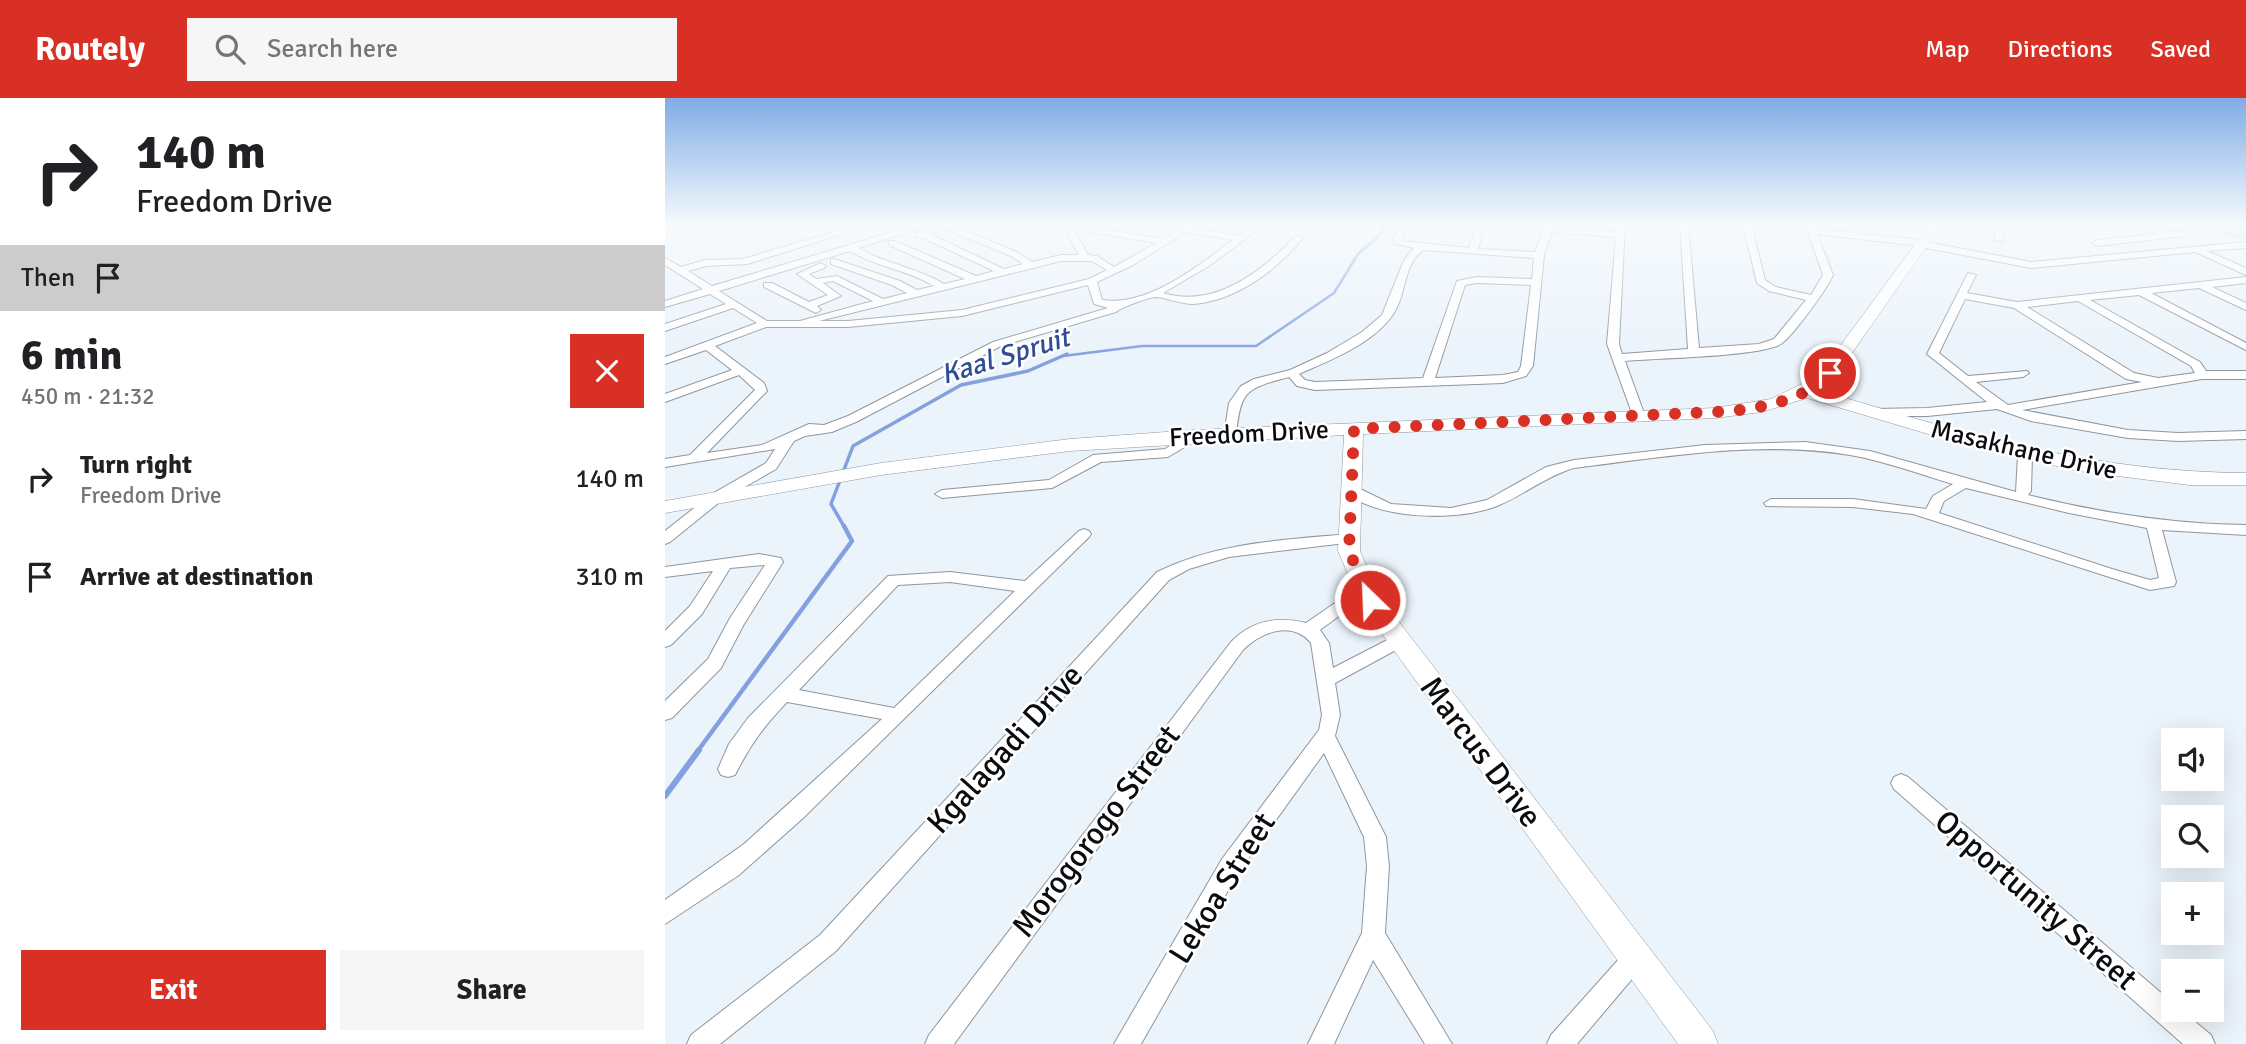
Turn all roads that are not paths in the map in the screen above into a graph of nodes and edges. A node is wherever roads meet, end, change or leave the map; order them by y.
1 (674, 268) edge
2 (690, 268) edge
3 (782, 268) edge
4 (818, 268) edge
5 (852, 268) edge
6 (906, 268) edge
7 (949, 268) edge
8 (995, 268) edge
9 (1012, 268) edge
10 (1110, 268) edge
11 (1119, 268) edge
12 (1195, 268) edge
13 (1267, 268) edge
14 (1407, 268) edge
15 (1538, 268) edge
16 (1618, 268) edge
17 (1687, 268) edge
18 (1757, 268) edge
19 (1826, 268) edge
20 (1900, 268) edge
21 (679, 271) junction
22 (1001, 271) junction
23 (1114, 271) junction
24 (1971, 275) dead end
25 (972, 278) junction
26 (2246, 280) edge
27 (1091, 281) junction
28 (815, 282) junction
29 (1536, 282) junction
30 (768, 285) dead end
31 (2201, 285) junction
32 (941, 286) junction
33 (710, 290) junction
34 (2141, 292) junction
35 (915, 293) junction
36 (1155, 294) junction
37 (1961, 295) junction
38 (1812, 298) junction
39 (2079, 298) junction
40 (880, 301) junction
41 (665, 304) edge
42 (736, 304) junction
43 (808, 306) junction
44 (1116, 306) junction
45 (2017, 306) junction
46 (2246, 307) edge
47 (824, 314) junction
48 (765, 324) junction
49 (793, 326) junction
50 (665, 328) edge
51 (708, 346) junction
52 (2246, 347) edge
53 (1694, 352) junction
54 (1616, 358) junction
55 (665, 361) edge
56 (739, 371) junction
57 (1291, 373) junction
58 (2023, 373) dead end
59 (2202, 374) junction
60 (2246, 375) edge
61 (1964, 380) junction
62 (1428, 381) junction
63 (2153, 382) junction
64 (1807, 392) junction
65 (665, 398) edge
66 (2001, 407) junction
67 (1875, 413) junction
68 (1639, 416) junction
69 (830, 418) dead end
70 (1354, 429) junction
71 (805, 432) junction
72 (1230, 435) junction
73 (2246, 435) edge
74 (1193, 436) junction
75 (787, 441) junction
76 (2025, 455) junction
77 (694, 458) junction
78 (665, 463) edge
79 (2246, 479) edge
80 (1964, 483) junction
81 (1349, 489) junction
82 (941, 494) dead end
83 (2019, 496) junction
84 (717, 497) junction
85 (1771, 503) dead end
86 (665, 506) edge
87 (1931, 515) junction
88 (2153, 522) junction
89 (2246, 530) edge
90 (1084, 534) dead end
91 (1349, 538) junction
92 (665, 539) edge
93 (726, 564) junction
94 (665, 572) edge
95 (1027, 587) junction
96 (1364, 589) junction
97 (1310, 629) junction
98 (665, 641) edge
99 (1399, 642) junction
100 (1327, 679) junction
101 (781, 694) junction
102 (665, 713) edge
103 (898, 716) junction
104 (1326, 737) junction
105 (728, 769) dead end
106 (1901, 783) dead end
107 (665, 913) edge
108 (1373, 934) junction
109 (1635, 958) junction
110 (700, 1044) edge
111 (937, 1044) edge
112 (1128, 1044) edge
113 (1321, 1044) edge
114 (1439, 1044) edge
115 (1560, 1044) edge
116 (1700, 1044) edge
117 (2202, 1044) edge

1 - 21 street
2 - 21 street
3 - 33 street
4 - 28 street
5 - 35 street
6 - 32 street
7 - 25 street
8 - 22 street
9 - 22 street
10 - 23 street
11 - 23 street
12 - 36 street
13 - 36 street
14 - 57 street
15 - 29 street
16 - 54 street
17 - 53 street
18 - 38 street
19 - 38 street
20 - 64 street, Freedom Drive
21 - 33 street
22 - 25 street
23 - 27 street
24 - 37 street
25 - 32 street
26 - 31 street
27 - 44 street
27 - 49 street
28 - 40 street
28 - 43 street
29 - 62 street
29 - 62 street
30 - 43 street
31 - 34 street
31 - 46 street
32 - 35 street
33 - 41 street
33 - 42 street
34 - 39 street
34 - 52 street
35 - 40 street
36 - 44 street
37 - 45 street
37 - 61 street
38 - 53 street
39 - 45 street
39 - 59 street
40 - 47 street
42 - 48 street
42 - 50 street
43 - 47 street
44 - 71 street
45 - 63 street
47 - 49 street
48 - 49 street
48 - 51 street
51 - 55 street
51 - 56 street
53 - 54 street
54 - 68 street
56 - 65 street
56 - 77 street
57 - 62 street
57 - 72 street
58 - 61 street
59 - 60 street
59 - 63 street
61 - 66 street
63 - 66 street
64 - 67 street, Masakhane Drive
64 - 68 street, Freedom Drive
66 - 67 street
66 - 73 street
67 - 76 street, Masakhane Drive
68 - 70 street, Freedom Drive
69 - 71 street
70 - 72 street, Freedom Drive
70 - 81 street, Marcus Drive
71 - 75 street
72 - 74 street, Freedom Drive
74 - 82 street
74 - 84 street, Freedom Drive
75 - 77 street
75 - 84 street
76 - 79 street, Masakhane Drive
76 - 83 street
77 - 78 street
80 - 81 street
80 - 83 street
80 - 87 street
81 - 91 street, Marcus Drive
83 - 88 street
84 - 86 street, Freedom Drive
84 - 92 street
85 - 87 street
87 - 88 street
88 - 89 street
90 - 95 street
91 - 96 street, Marcus Drive
91 - 110 street, Kgalagadi Drive
93 - 94 street
93 - 98 street
93 - 102 street
95 - 101 street
95 - 103 street
96 - 97 street
96 - 99 street, Marcus Drive
97 - 100 street
97 - 111 street, Morogorogo Street
99 - 100 street
99 - 109 street, Marcus Drive
100 - 104 street
101 - 103 street
101 - 105 street
103 - 107 street
104 - 108 street
104 - 112 street, Lekoa Street
106 - 117 street, Opportunity Street
108 - 113 street
108 - 114 street
109 - 115 street
109 - 116 street, Marcus Drive

